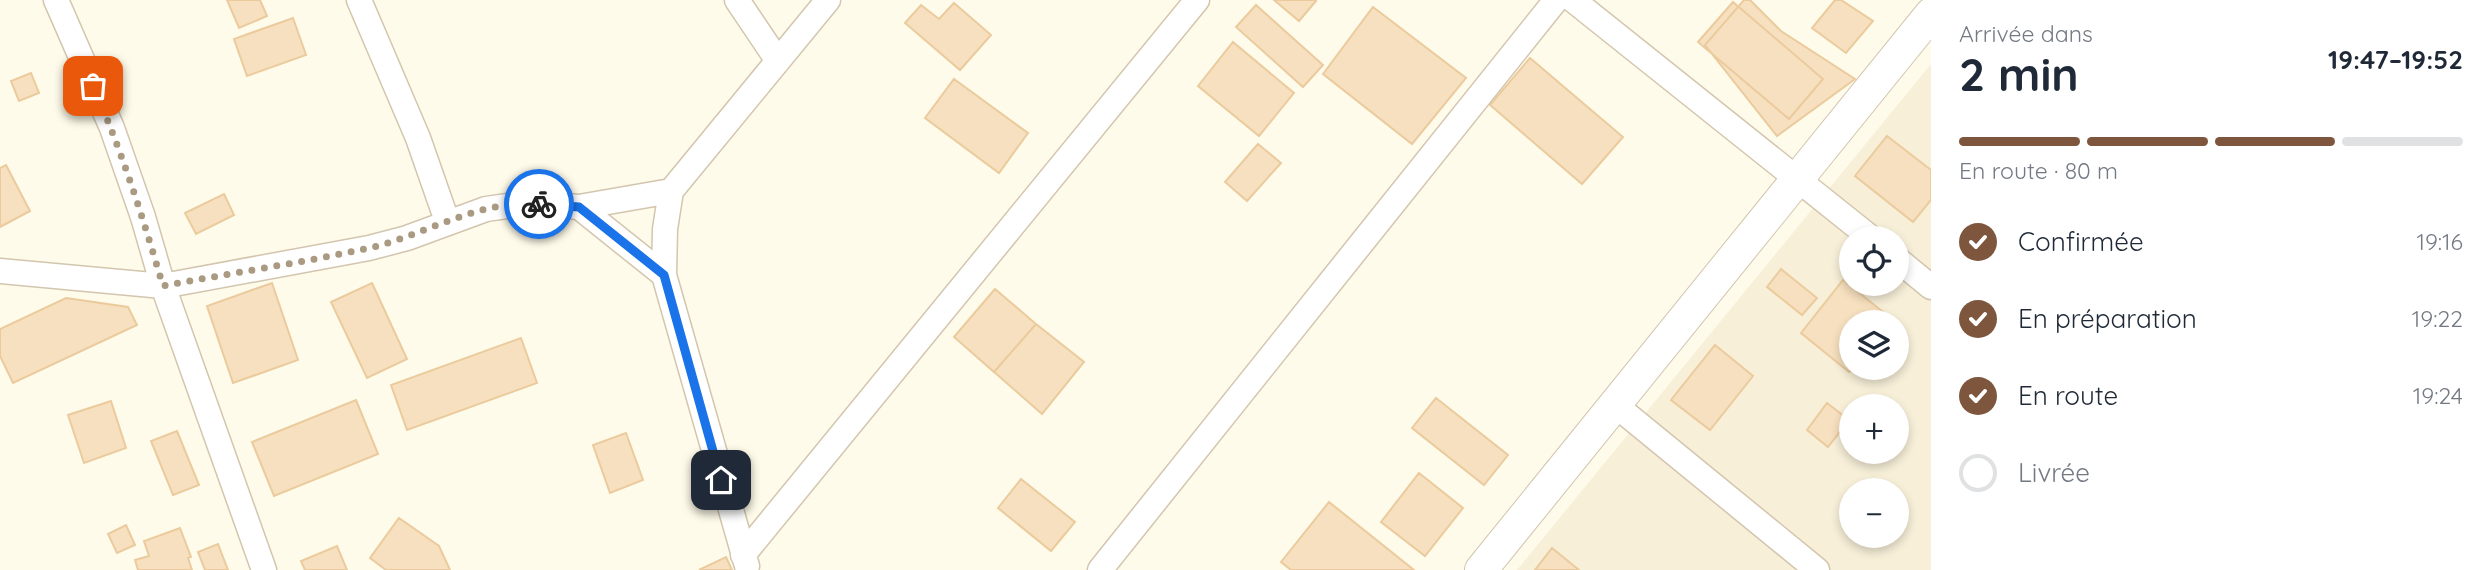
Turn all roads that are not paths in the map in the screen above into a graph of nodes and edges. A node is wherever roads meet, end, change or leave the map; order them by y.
1 (56, 0) edge
2 (359, 0) edge
3 (737, 0) edge
4 (828, 0) edge
5 (1197, 0) edge
6 (1556, 0) edge
7 (1573, 0) edge
8 (1931, 14) edge
9 (778, 61) junction
10 (1798, 179) junction
11 (671, 191) junction
12 (579, 207) junction
13 (447, 221) junction
14 (1856, 226) edge
15 (1909, 269) edge
16 (0, 271) edge
17 (664, 275) junction
18 (163, 286) junction
19 (1931, 286) edge
20 (1614, 404) junction
21 (746, 563) edge
22 (264, 570) edge
23 (1100, 570) edge
24 (1481, 570) edge
25 (1817, 570) edge

1 - 18 street
2 - 13 street
3 - 9 street
4 - 9 street
5 - 21 street
6 - 23 street
7 - 10 street
8 - 10 street
9 - 11 street
10 - 14 street
10 - 20 street
11 - 12 street
11 - 17 street
12 - 13 street
12 - 17 street
13 - 18 street
15 - 19 street
16 - 18 street
17 - 21 street
18 - 22 street
20 - 24 street
20 - 25 street

